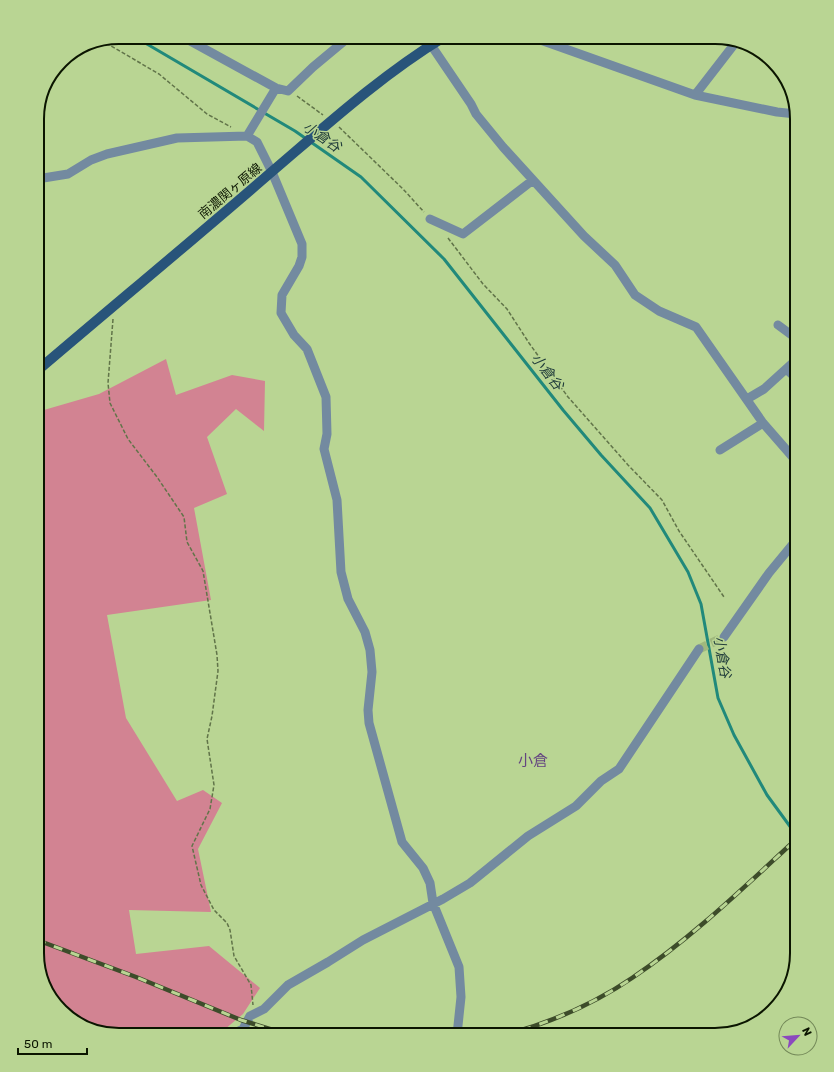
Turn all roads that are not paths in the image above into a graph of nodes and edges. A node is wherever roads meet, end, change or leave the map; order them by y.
1 (195, 44) edge
2 (341, 44) edge
3 (552, 44) edge
4 (431, 45) joint
5 (733, 46) edge
6 (274, 91) junction
7 (694, 95) junction
8 (789, 113) edge
9 (246, 134) junction
10 (272, 172) junction
11 (44, 178) edge
12 (533, 180) junction
13 (430, 219) road end
14 (778, 325) dead end
15 (790, 334) edge
16 (44, 363) edge
17 (790, 365) edge
18 (786, 369) junction
19 (790, 373) edge
20 (747, 399) junction
21 (763, 423) junction
22 (720, 450) dead end
23 (790, 454) edge
24 (790, 548) edge
25 (724, 638) tunnel mouth
26 (699, 649) tunnel mouth
27 (433, 903) junction
28 (244, 1028) edge
29 (458, 1028) edge

1 - 6 street
2 - 6 street
3 - 7 street
4 - 10 main road, 南濃関ヶ原線
4 - 12 street
5 - 7 street
6 - 9 street
7 - 8 street
9 - 10 street
9 - 11 street
10 - 16 main road, 南濃関ヶ原線
10 - 27 street
12 - 13 street
12 - 20 street
14 - 15 street
17 - 18 street
18 - 19 street
18 - 20 street
20 - 21 street
21 - 22 street
21 - 23 street
24 - 25 street
26 - 27 street
27 - 28 street
27 - 29 street

